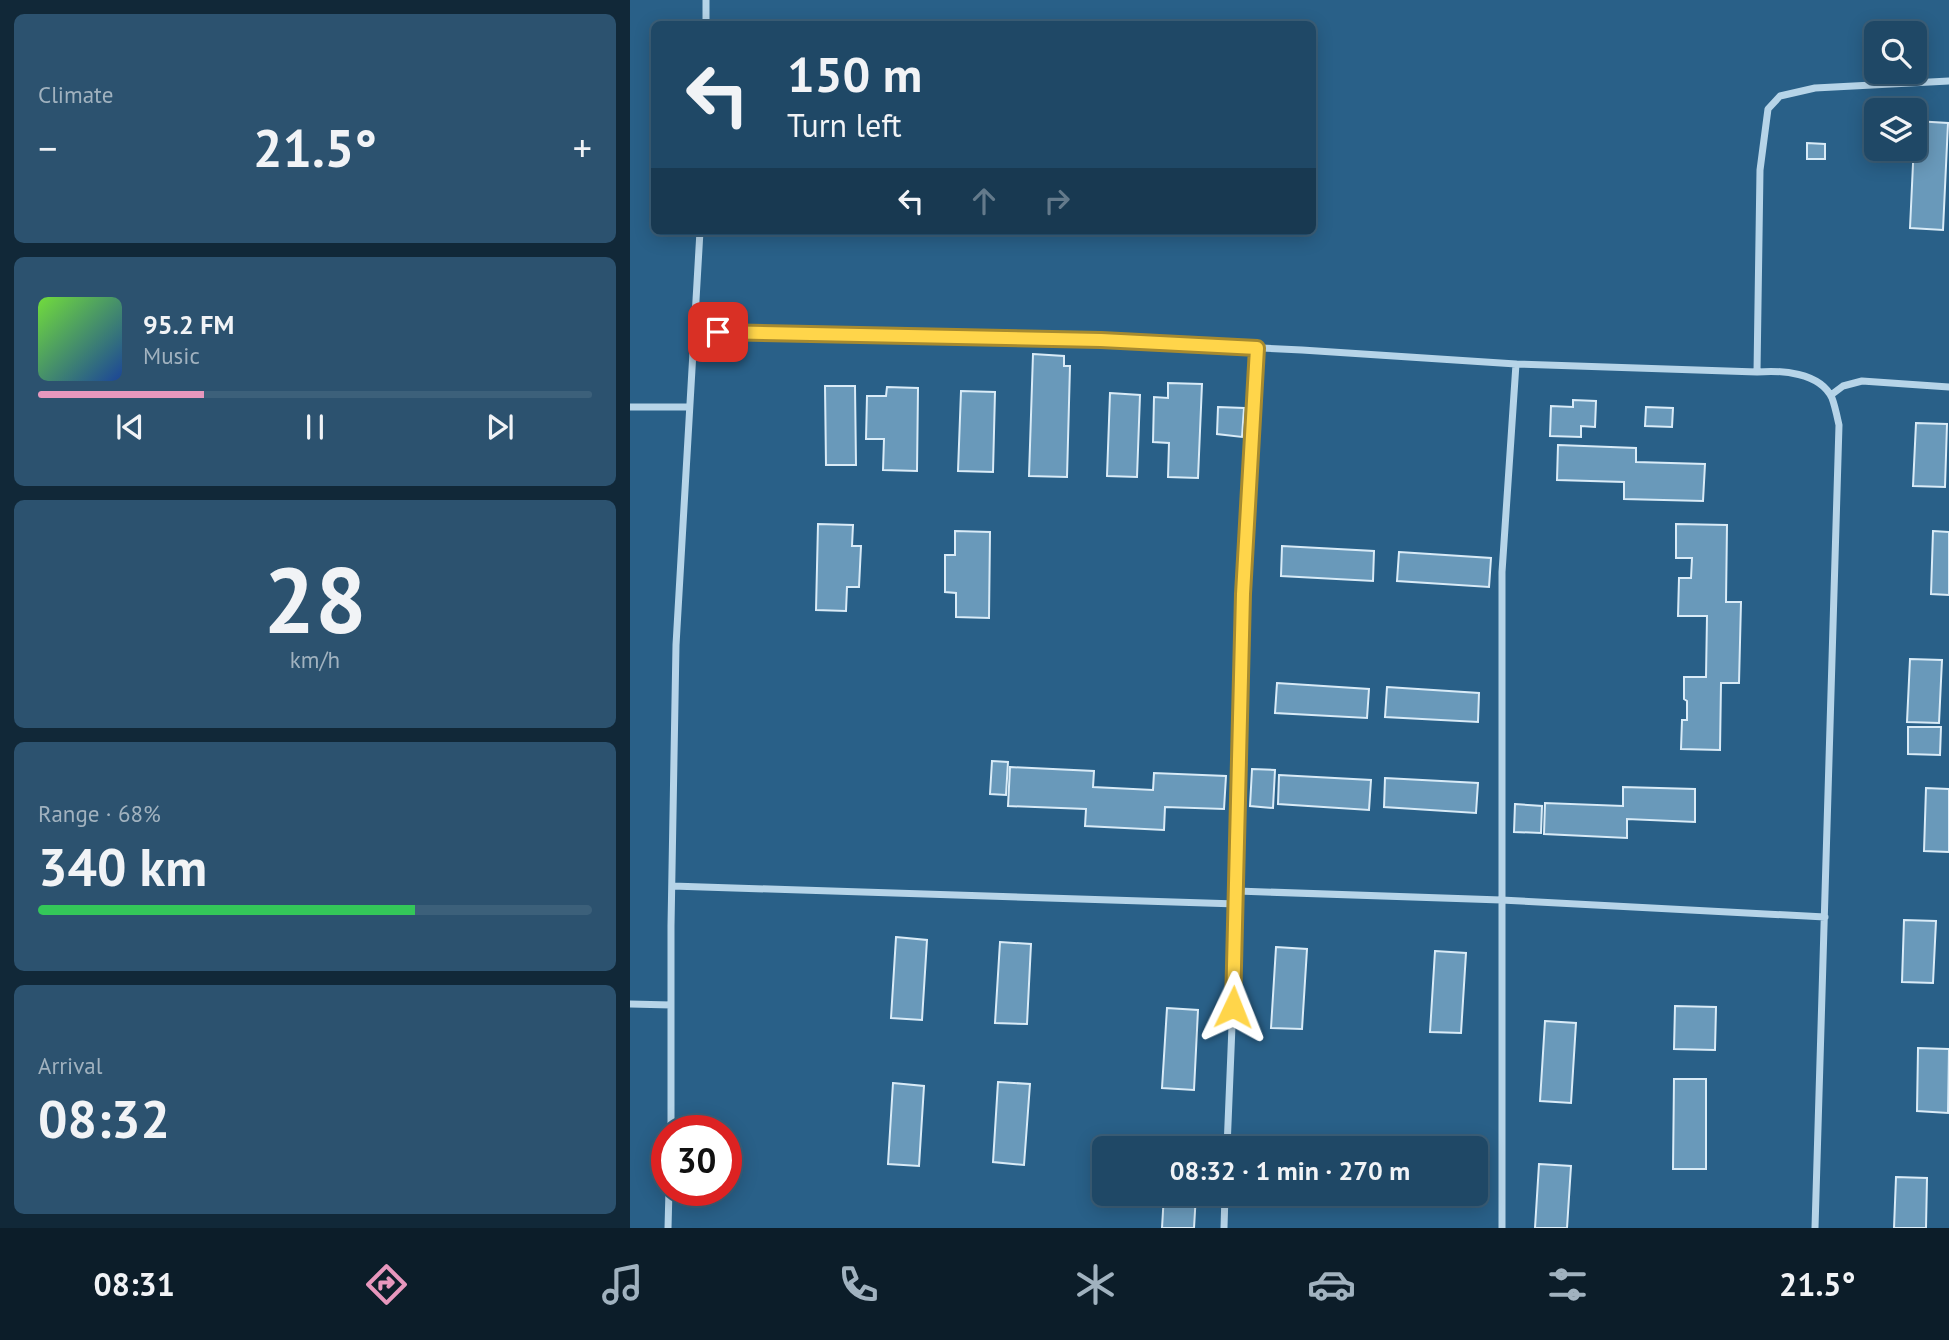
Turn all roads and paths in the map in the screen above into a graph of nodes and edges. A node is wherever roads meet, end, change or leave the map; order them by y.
1 (706, 0) edge
2 (706, 21) edge
3 (1949, 81) edge
4 (700, 235) edge
5 (696, 331) junction
6 (1257, 348) junction
7 (1516, 364) junction
8 (1756, 372) junction
9 (1949, 387) edge
10 (1831, 395) junction
11 (630, 407) edge
12 (689, 407) junction
13 (672, 886) junction
14 (1237, 891) junction
15 (1501, 900) junction
16 (1237, 904) junction
17 (1825, 917) junction
18 (630, 1004) edge
19 (671, 1006) junction
20 (671, 1115) edge
21 (1227, 1136) edge
22 (669, 1206) edge
23 (1225, 1206) edge
24 (668, 1228) edge
25 (1224, 1228) edge
26 (1502, 1228) edge
27 (1815, 1228) edge

1 - 2 street
3 - 8 street
4 - 5 street
5 - 6 street
5 - 12 street
6 - 7 street
6 - 14 street
7 - 8 street
7 - 15 street
8 - 10 street
9 - 10 street
10 - 17 street
11 - 12 street
12 - 13 street
13 - 16 street
13 - 19 street
14 - 15 street
14 - 16 street
15 - 17 street
15 - 26 street
16 - 21 street
17 - 27 street
18 - 19 street
19 - 20 street
22 - 24 street
23 - 25 street

